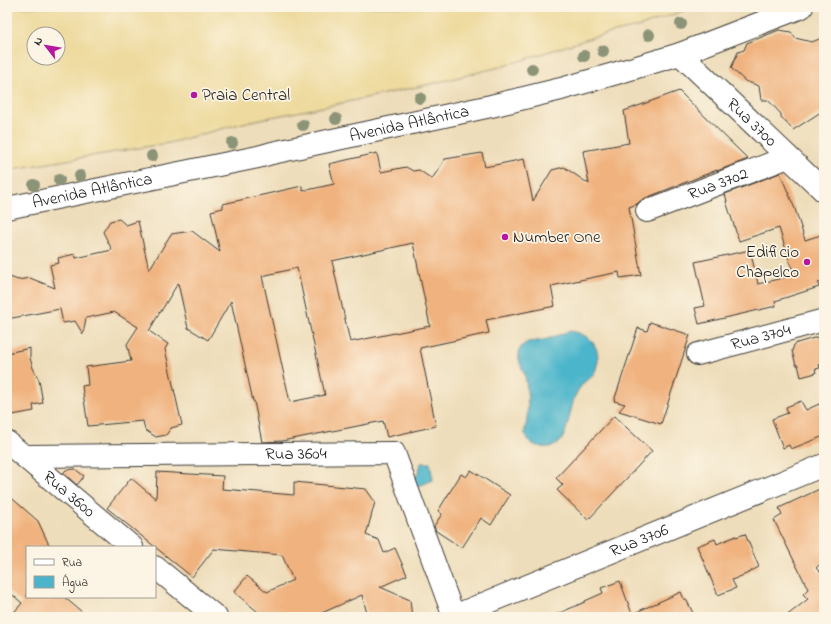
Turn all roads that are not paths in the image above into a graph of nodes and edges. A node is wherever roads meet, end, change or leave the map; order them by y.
1 (802, 7) edge
2 (680, 54) junction
3 (788, 157) junction
4 (824, 191) edge
5 (7, 208) edge
6 (647, 211) dead end
7 (824, 320) edge
8 (698, 354) dead end
9 (7, 442) edge
10 (24, 456) junction
11 (824, 465) edge
12 (131, 546) edge
13 (156, 568) edge
14 (216, 617) edge
15 (454, 617) edge

1 - 2 street, Avenida Atlântica
2 - 3 street, Rua 3700
2 - 5 street, Avenida Atlântica
3 - 4 street, Rua 3700
3 - 6 street, Rua 3702
7 - 8 street, Rua 3704
9 - 10 street, Rua 3600
10 - 12 street, Rua 3600
10 - 15 street, Rua 3604
11 - 15 street, Rua 3706
13 - 14 street

